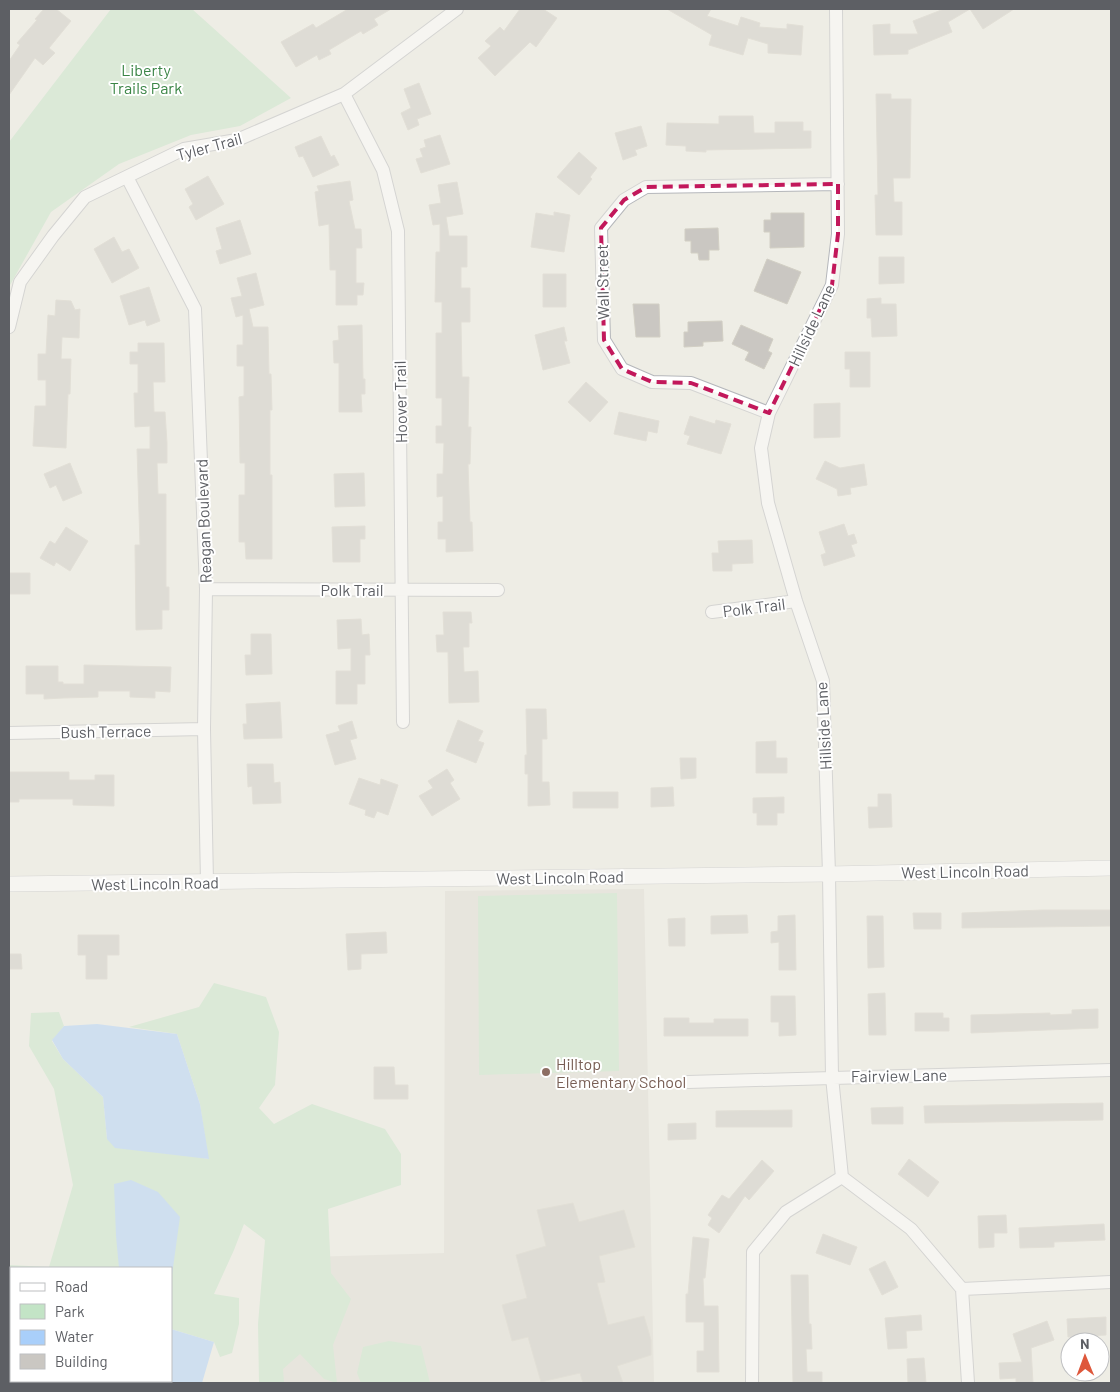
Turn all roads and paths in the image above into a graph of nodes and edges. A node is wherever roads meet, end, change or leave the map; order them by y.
1 (458, 9) edge
2 (836, 9) edge
3 (344, 94) junction
4 (127, 177) junction
5 (838, 184) junction
6 (9, 327) edge
7 (769, 413) junction
8 (206, 588) junction
9 (403, 589) junction
10 (498, 590) dead end
11 (796, 601) junction
12 (712, 612) dead end
13 (403, 722) dead end
14 (204, 729) junction
15 (9, 733) edge
16 (1111, 868) edge
17 (829, 874) junction
18 (207, 882) junction
19 (9, 884) edge
20 (1111, 1070) edge
21 (832, 1077) junction
22 (688, 1082) dead end
23 (842, 1177) junction
24 (1111, 1282) edge
25 (962, 1289) junction
26 (752, 1383) edge
27 (968, 1383) edge

1 - 3 street, Tyler Trail
2 - 5 street, Hillside Lane
3 - 4 street, Tyler Trail
3 - 9 street, Hoover Trail
4 - 6 street, Tyler Trail
4 - 8 street, Reagan Boulevard
5 - 7 street, Hillside Lane
5 - 7 street, Wall Street
7 - 11 street, Hillside Lane
8 - 9 street, Polk Trail
8 - 14 street, Reagan Boulevard
9 - 10 street, Polk Trail
9 - 13 street, Hoover Trail
11 - 12 street, Polk Trail
11 - 17 street, Hillside Lane
14 - 15 street, Bush Terrace
14 - 18 street, Reagan Boulevard
16 - 17 street, West Lincoln Road
17 - 18 street, West Lincoln Road
17 - 21 street, Hillside Lane
18 - 19 street, West Lincoln Road
20 - 21 street, Fairview Lane
21 - 22 street, Fairview Lane
21 - 23 street, Hillside Lane
23 - 25 street
23 - 26 street
24 - 25 street
25 - 27 street

